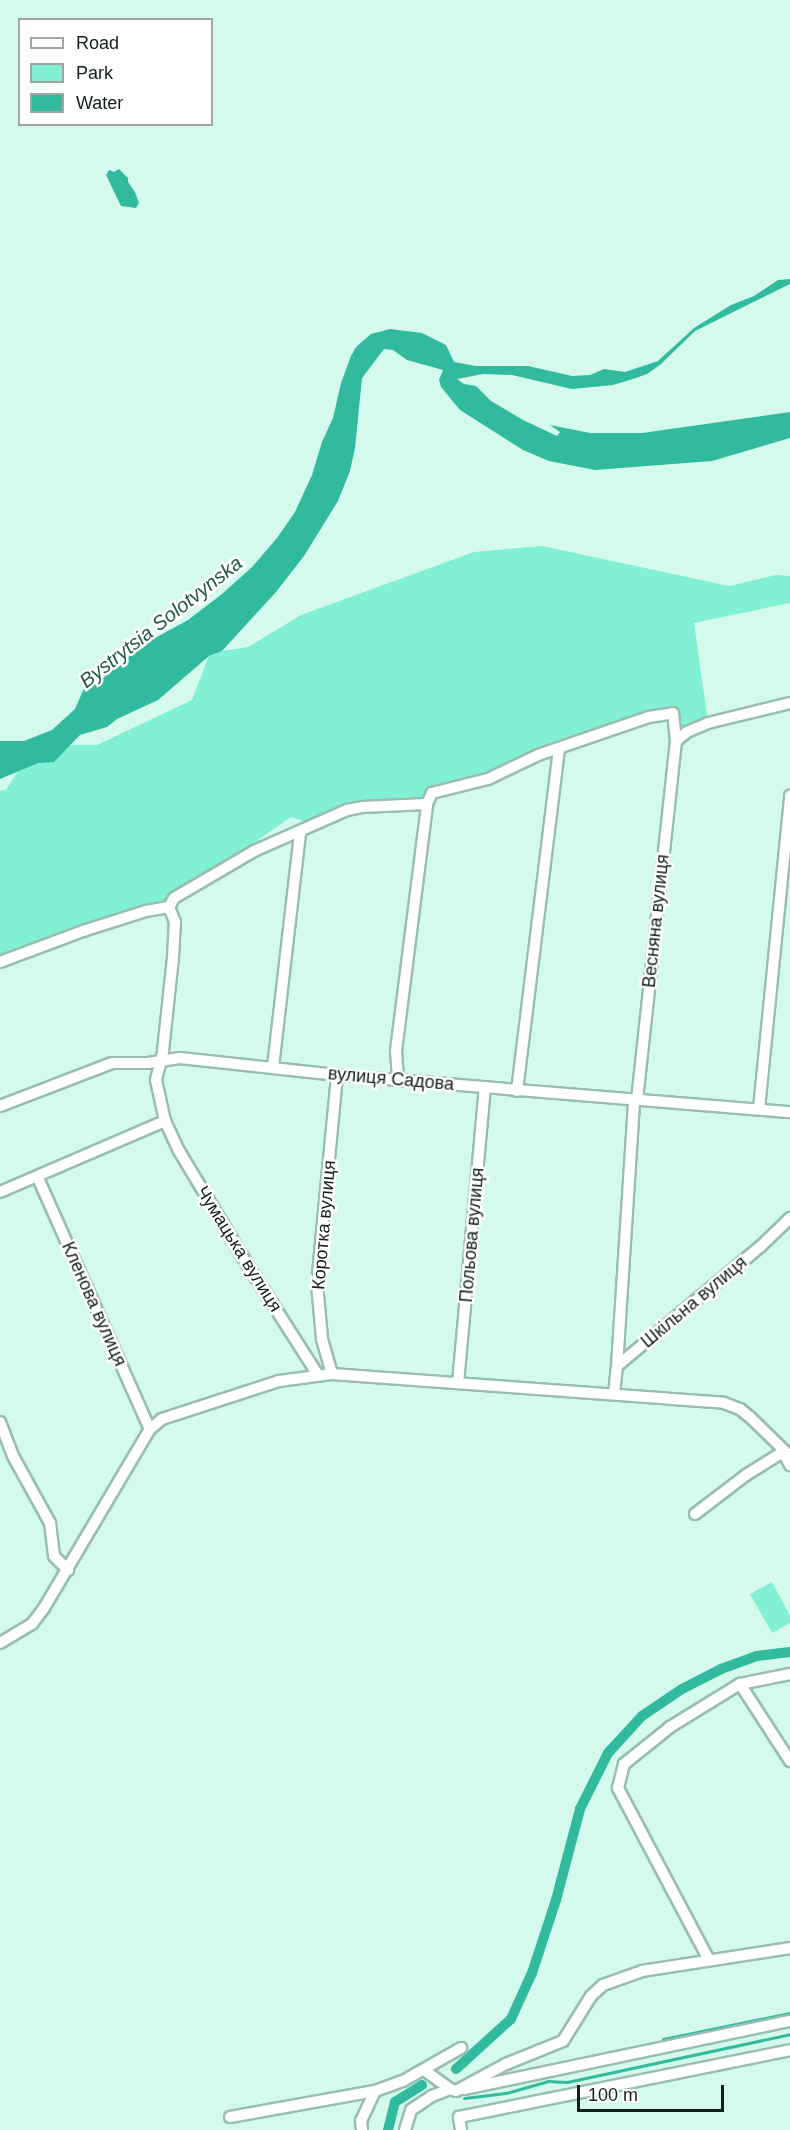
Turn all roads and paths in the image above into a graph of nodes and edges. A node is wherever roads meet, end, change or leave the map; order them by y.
1 (790, 703) edge
2 (676, 741) junction
3 (559, 749) junction
4 (790, 796) edge
5 (427, 804) junction
6 (300, 832) junction
7 (169, 907) junction
8 (0, 962) edge
9 (161, 1062) junction
10 (273, 1067) junction
11 (337, 1075) junction
12 (398, 1079) junction
13 (485, 1088) junction
14 (517, 1091) junction
15 (635, 1100) junction
16 (0, 1106) edge
17 (759, 1109) junction
18 (790, 1112) edge
19 (165, 1121) junction
20 (38, 1178) junction
21 (0, 1192) edge
22 (790, 1218) edge
23 (616, 1366) junction
24 (332, 1374) junction
25 (318, 1375) junction
26 (458, 1383) junction
27 (614, 1394) junction
28 (0, 1422) edge
29 (150, 1429) junction
30 (786, 1454) edge
31 (790, 1465) edge
32 (695, 1514) dead end
33 (68, 1570) junction
34 (0, 1643) edge
35 (790, 1674) edge
36 (740, 1684) junction
37 (790, 1761) edge
38 (790, 1948) edge
39 (709, 1960) junction
40 (790, 2021) edge
41 (461, 2048) dead end
42 (790, 2050) edge
43 (424, 2070) junction
44 (453, 2090) junction
45 (375, 2091) junction
46 (230, 2116) dead end
47 (362, 2130) edge
48 (405, 2130) edge
49 (461, 2130) edge

1 - 2 street
2 - 3 street, Весняна вулиця
2 - 15 street, Весняна вулиця
3 - 5 street
3 - 14 street
4 - 17 street
5 - 6 street
5 - 12 street
6 - 7 street
6 - 10 street
7 - 8 street
7 - 9 street, Чумацька вулиця
9 - 10 street, вулиця Садова
9 - 16 street, вулиця Садова
9 - 19 street, Чумацька вулиця
10 - 11 street, вулиця Садова
11 - 12 street, вулиця Садова
11 - 24 street, Коротка вулиця
12 - 13 street, вулиця Садова
13 - 14 street, вулиця Садова
13 - 26 street, Польова вулиця
14 - 15 street, вулиця Садова
15 - 17 street, вулиця Садова
15 - 23 street, Весняна вулиця
17 - 18 street, вулиця Садова
19 - 20 street
19 - 25 street, Чумацька вулиця
20 - 21 street
20 - 29 street, Кленова вулиця
22 - 23 street, Шкільна вулиця
23 - 27 street
24 - 25 street
24 - 26 street
25 - 29 street
26 - 27 street
27 - 30 street
28 - 33 street
29 - 33 street
30 - 31 street
30 - 32 street
33 - 34 street
35 - 36 street
36 - 37 street
36 - 39 street
38 - 39 street
39 - 44 street
40 - 44 street
41 - 43 street
42 - 49 street
43 - 44 street
43 - 45 street
44 - 48 street
45 - 46 street
45 - 47 street

